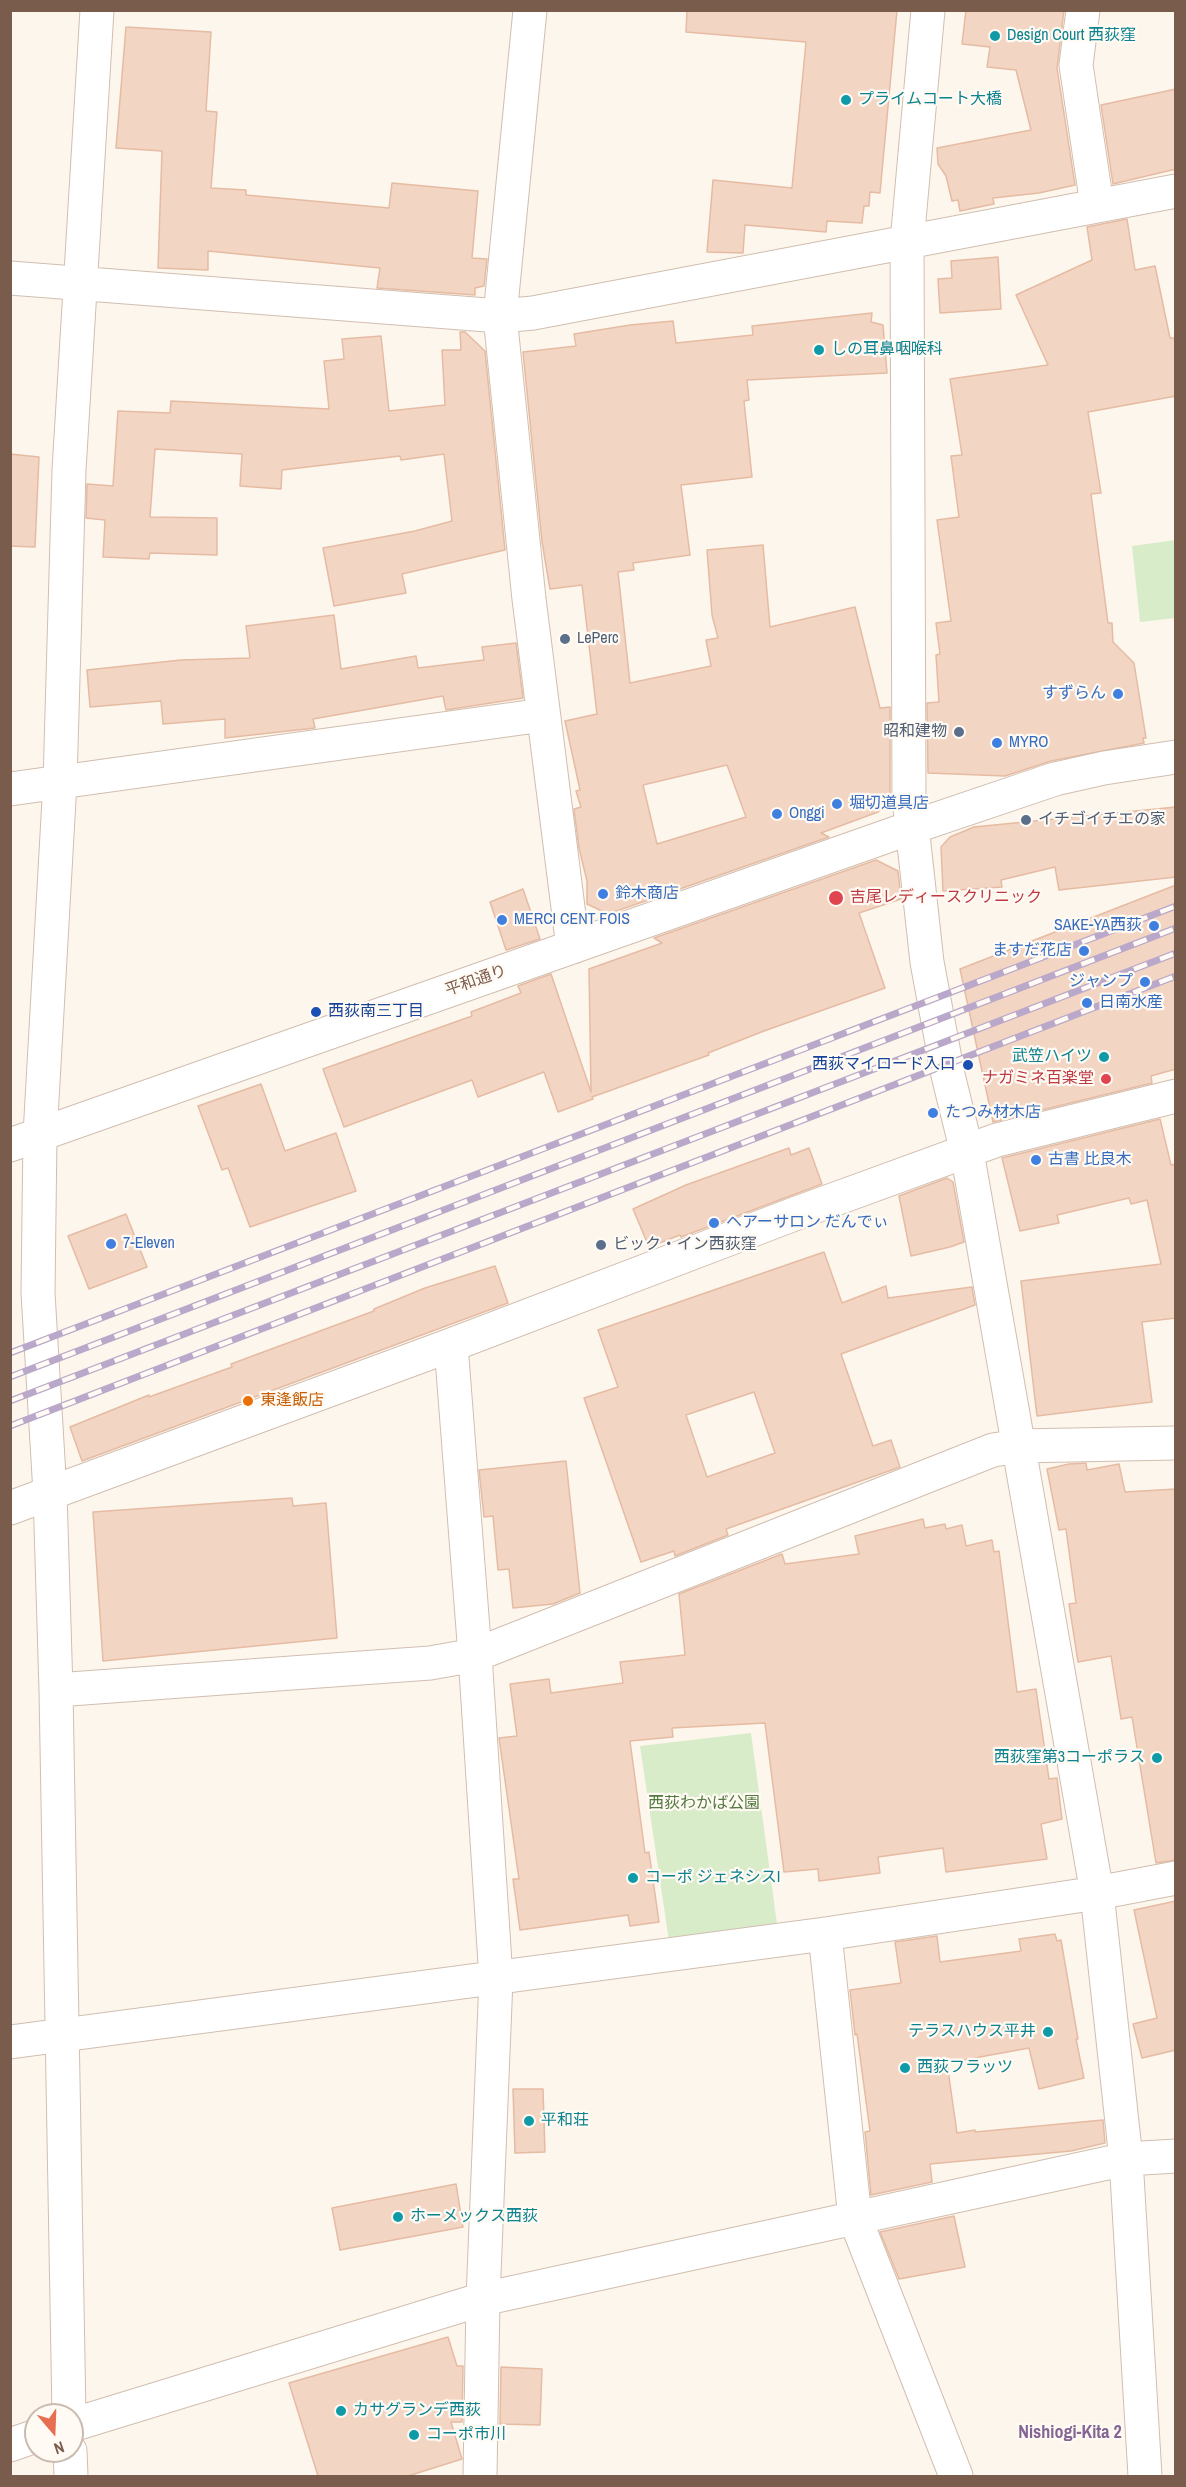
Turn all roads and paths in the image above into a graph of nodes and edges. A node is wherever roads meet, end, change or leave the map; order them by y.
1 (97, 10) edge
2 (530, 10) edge
3 (928, 10) edge
4 (1083, 10) edge
5 (1176, 191) edge
6 (1097, 205) junction
7 (907, 242) junction
8 (10, 278) edge
9 (81, 283) junction
10 (500, 316) junction
11 (543, 715) junction
12 (1176, 757) edge
13 (60, 782) junction
14 (10, 789) edge
15 (913, 827) junction
16 (573, 946) junction
17 (1176, 1096) edge
18 (25, 1140) edge
19 (967, 1152) junction
20 (451, 1345) junction
21 (1176, 1443) edge
22 (1019, 1446) junction
23 (50, 1493) junction
24 (10, 1508) edge
25 (475, 1655) junction
26 (56, 1690) junction
27 (1176, 1878) edge
28 (1097, 1893) junction
29 (825, 1934) junction
30 (496, 1979) junction
31 (63, 2034) junction
32 (10, 2042) edge
33 (1176, 2156) edge
34 (1126, 2159) junction
35 (855, 2218) junction
36 (483, 2298) junction
37 (69, 2403) edge
38 (84, 2421) edge
39 (480, 2476) edge
40 (956, 2476) edge
41 (1145, 2476) edge

1 - 9 street
2 - 10 street
3 - 7 street
4 - 6 street
5 - 6 street
6 - 7 street
7 - 10 street
7 - 15 street
8 - 9 street
9 - 10 street
9 - 13 street
10 - 11 street
11 - 13 street
11 - 16 street
12 - 15 street, 平和通り
13 - 14 street
13 - 18 street
15 - 16 street, 平和通り
15 - 19 street
16 - 18 street, 平和通り
17 - 19 street
18 - 23 street
19 - 20 street
19 - 22 street
20 - 23 street
20 - 25 street
21 - 22 street
22 - 25 street
22 - 28 street
23 - 24 street
23 - 26 street
25 - 26 street
25 - 30 street
26 - 31 street
27 - 28 street
28 - 29 street
28 - 34 street
29 - 30 street
29 - 35 street
30 - 31 street
30 - 36 street
31 - 32 street
31 - 37 street
33 - 34 street
34 - 35 street
34 - 41 street
35 - 36 street
35 - 40 street
36 - 38 street
36 - 39 street

